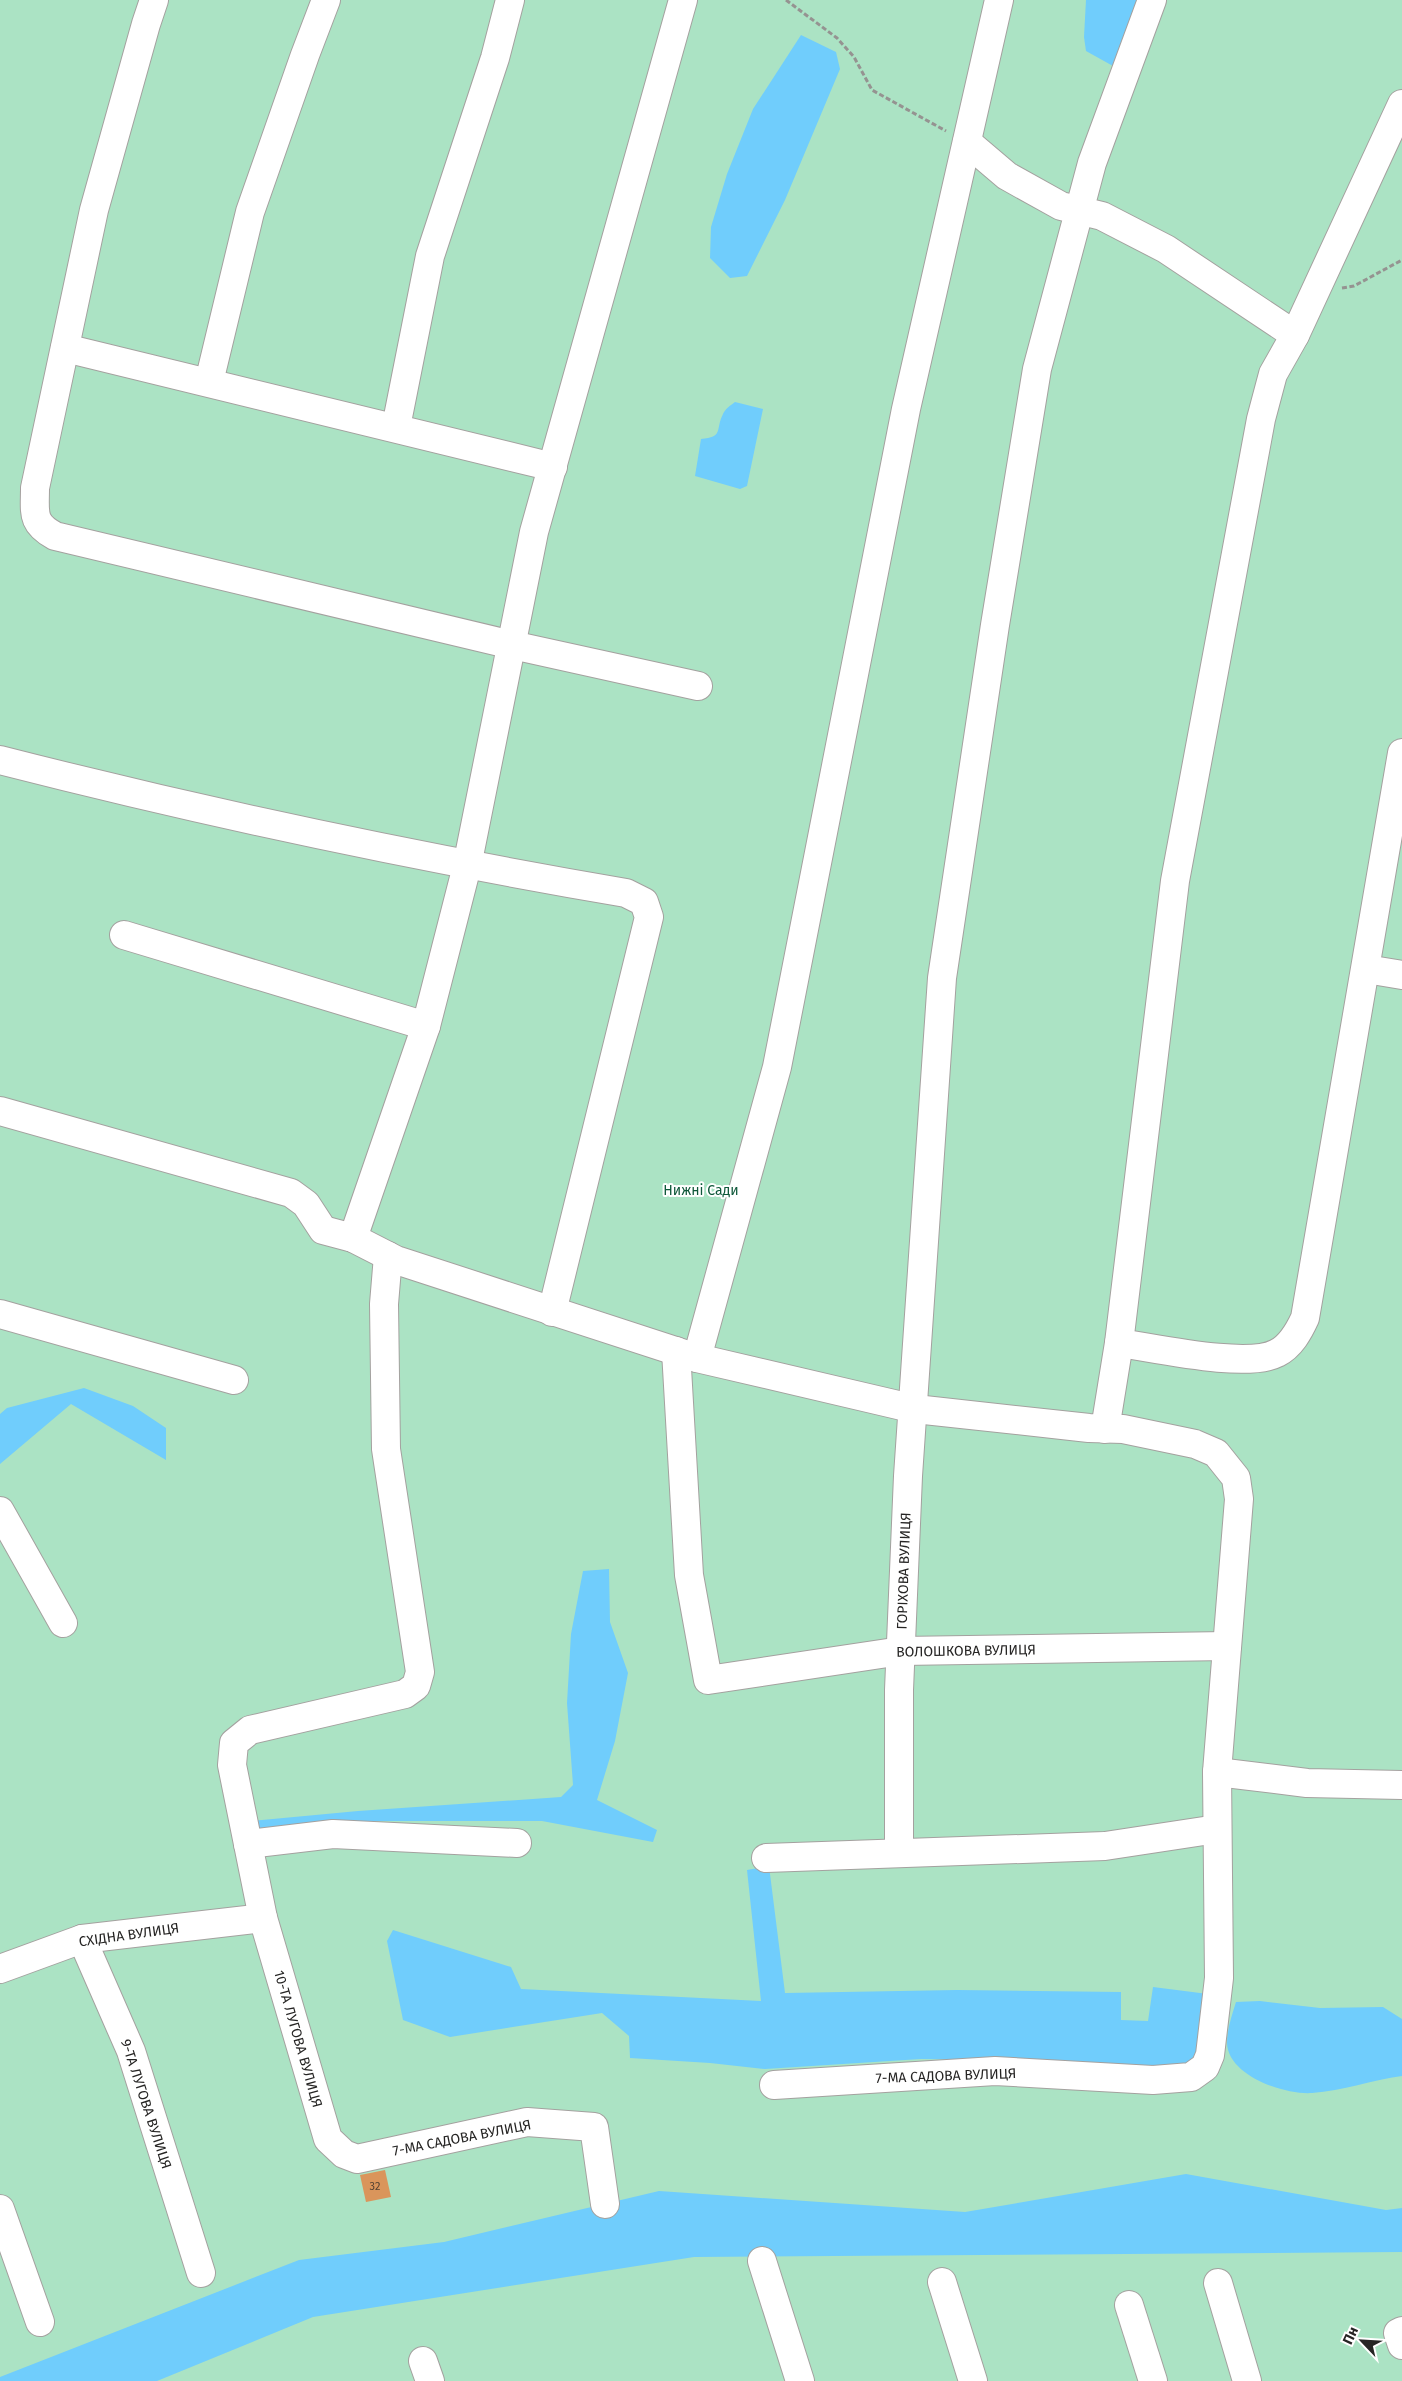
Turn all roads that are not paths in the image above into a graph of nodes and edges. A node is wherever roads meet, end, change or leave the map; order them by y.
1 (154, 0) edge
2 (326, 0) edge
3 (510, 0) edge
4 (682, 0) edge
5 (999, 0) edge
6 (1152, 0) edge
7 (1402, 104) edge
8 (967, 142) junction
9 (1080, 209) junction
10 (1295, 335) junction
11 (65, 348) junction
12 (209, 382) junction
13 (396, 427) junction
14 (553, 467) junction
15 (512, 645) junction
16 (698, 686) dead end
17 (1402, 753) edge
18 (0, 760) edge
19 (1397, 815) edge
20 (467, 866) junction
21 (124, 935) dead end
22 (1366, 969) junction
23 (1402, 975) edge
24 (426, 1026) junction
25 (0, 1111) edge
26 (353, 1238) junction
27 (388, 1256) junction
28 (552, 1312) junction
29 (0, 1314) edge
30 (1119, 1344) junction
31 (686, 1354) junction
32 (234, 1380) dead end
33 (914, 1409) junction
34 (1105, 1429) junction
35 (0, 1511) edge
36 (63, 1623) dead end
37 (1227, 1646) junction
38 (901, 1651) junction
39 (1217, 1772) junction
40 (1402, 1785) edge
41 (1217, 1829) junction
42 (518, 1843) dead end
43 (248, 1844) junction
44 (898, 1853) junction
45 (766, 1858) dead end
46 (263, 1918) junction
47 (82, 1939) junction
48 (0, 1969) edge
49 (774, 2085) dead end
50 (344, 2154) joint
51 (604, 2204) dead end
52 (0, 2209) edge
53 (762, 2261) dead end
54 (201, 2273) dead end
55 (942, 2282) dead end
56 (1218, 2283) dead end
57 (1129, 2305) dead end
58 (40, 2322) dead end
59 (1402, 2331) edge
60 (1402, 2345) edge
61 (800, 2381) edge
62 (973, 2381) edge
63 (1153, 2381) edge
64 (1247, 2381) edge

1 - 11 street
2 - 12 street
3 - 13 street
4 - 14 street
5 - 8 street
6 - 9 street, ГОРІХОВА ВУЛИЦЯ
7 - 10 street
8 - 9 street
8 - 31 street
9 - 10 street
9 - 33 street, ГОРІХОВА ВУЛИЦЯ
10 - 30 street
11 - 12 street
11 - 15 street
12 - 13 street
13 - 14 street
14 - 15 street
15 - 16 street
15 - 20 street
17 - 19 street
18 - 20 street
19 - 22 street
20 - 24 street
20 - 28 street
21 - 24 street
22 - 23 street
22 - 30 street
24 - 26 street
25 - 26 street
26 - 27 street
27 - 28 street
27 - 43 street, 10-ТА ЛУГОВА ВУЛИЦЯ
28 - 31 street
29 - 32 street
30 - 34 street
31 - 33 street
31 - 38 street, ВОЛОШКОВА ВУЛИЦЯ
33 - 34 street
33 - 38 street, ГОРІХОВА ВУЛИЦЯ
34 - 37 street
35 - 36 street
37 - 38 street, ВОЛОШКОВА ВУЛИЦЯ
37 - 39 street
38 - 44 street, ГОРІХОВА ВУЛИЦЯ
39 - 40 street
39 - 41 street
41 - 44 street
41 - 49 street, 7-МА САДОВА ВУЛИЦЯ
42 - 43 street
43 - 46 street, 10-ТА ЛУГОВА ВУЛИЦЯ
44 - 45 street
46 - 47 street, СХІДНА ВУЛИЦЯ
46 - 50 street, 10-ТА ЛУГОВА ВУЛИЦЯ
47 - 48 street, СХІДНА ВУЛИЦЯ
47 - 54 street, 9-ТА ЛУГОВА ВУЛИЦЯ
50 - 51 street, 7-МА САДОВА ВУЛИЦЯ
52 - 58 street
53 - 61 street
55 - 62 street
56 - 64 street
57 - 63 street
59 - 60 street

